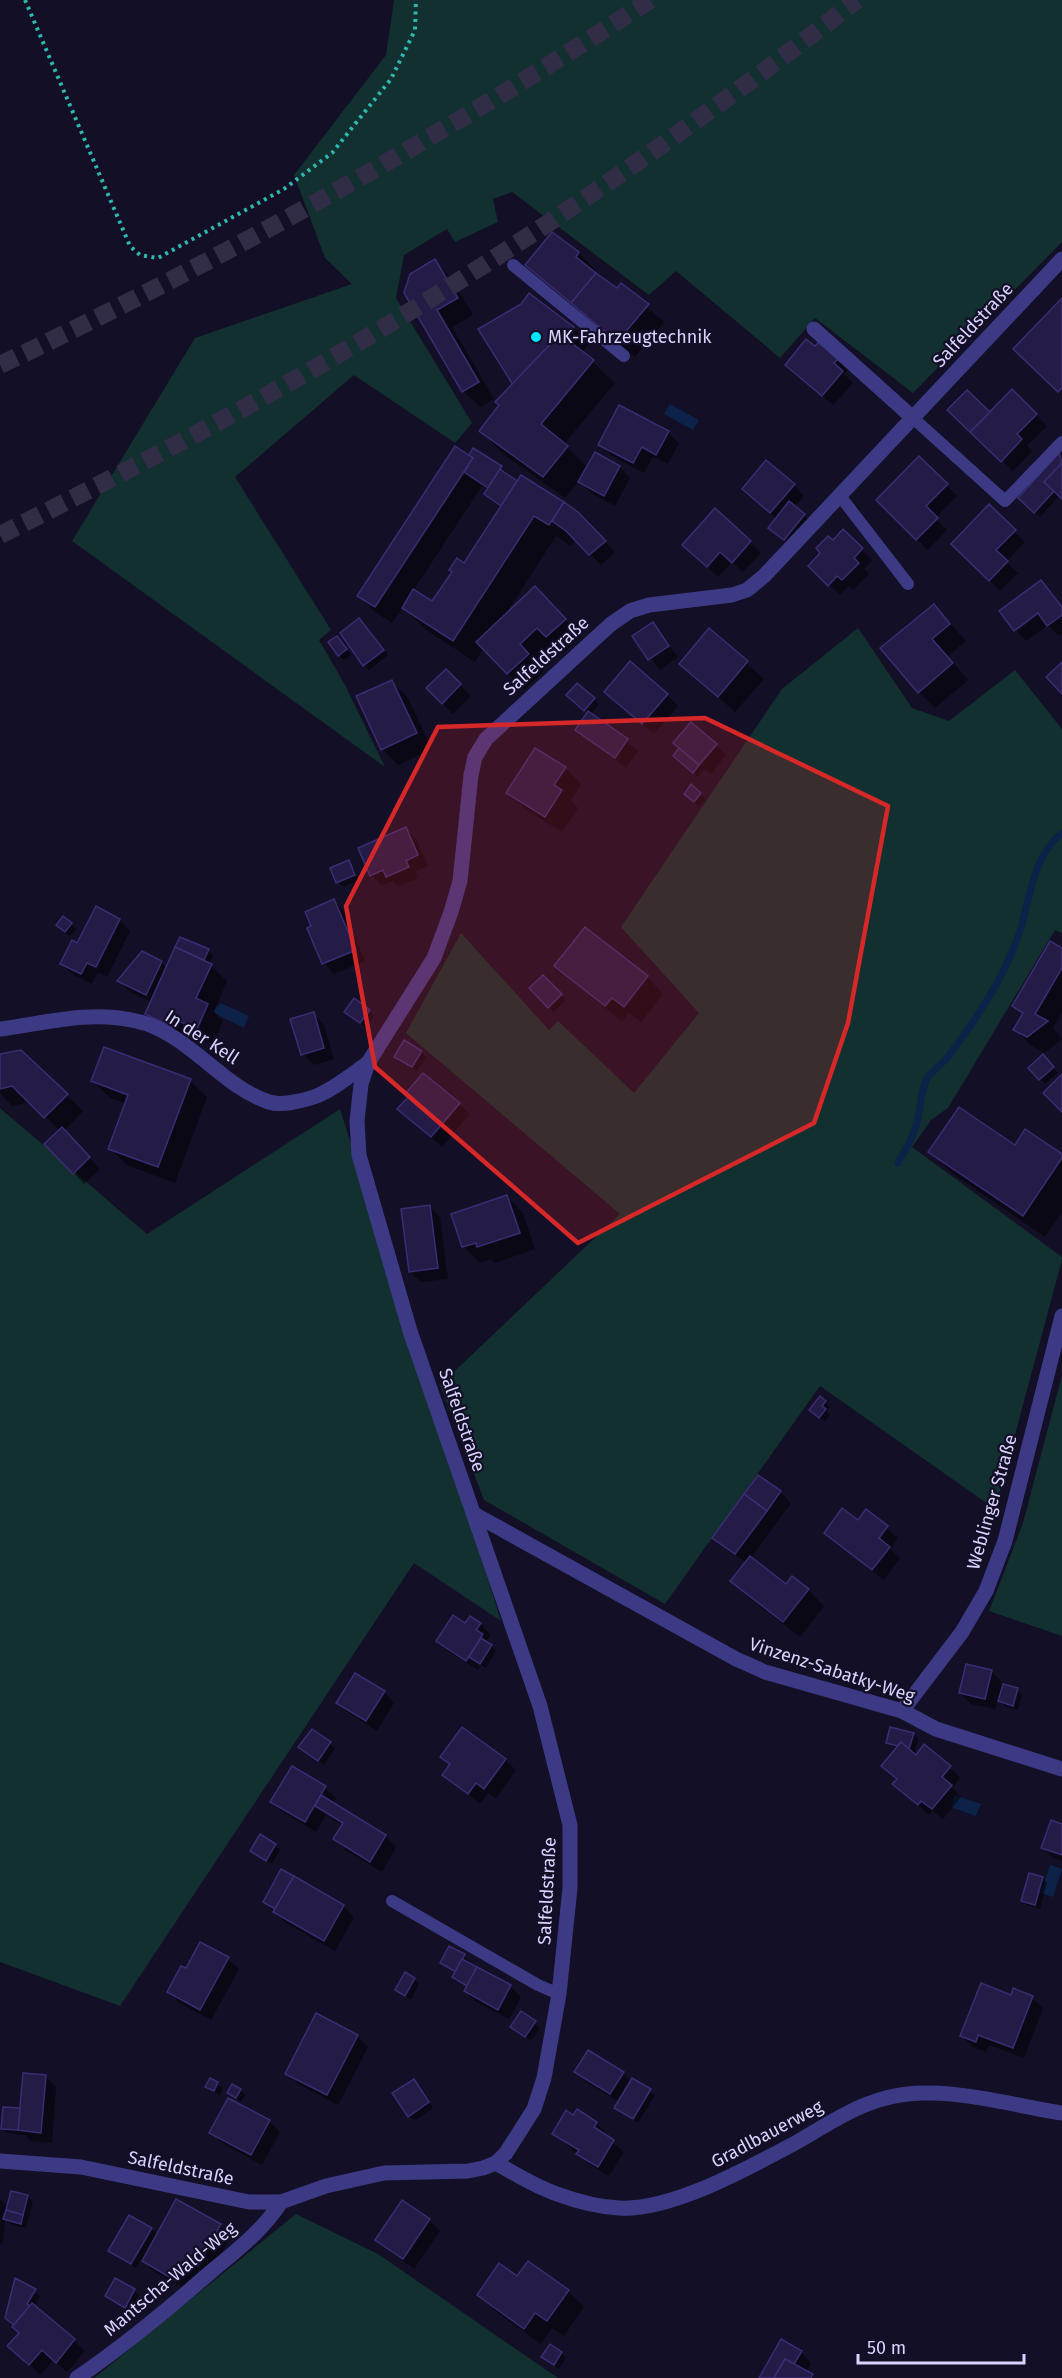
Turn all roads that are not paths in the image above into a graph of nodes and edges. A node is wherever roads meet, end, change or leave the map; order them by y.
1 (1062, 259) edge
2 (513, 265) dead end
3 (814, 329) dead end
4 (624, 356) dead end
5 (913, 418) junction
6 (1062, 442) edge
7 (840, 496) junction
8 (908, 584) dead end
9 (0, 1029) edge
10 (368, 1063) junction
11 (270, 1103) joint
12 (1062, 1316) edge
13 (474, 1514) junction
14 (902, 1711) junction
15 (1062, 1769) edge
16 (392, 1901) dead end
17 (559, 1994) junction
18 (1062, 2114) edge
19 (0, 2161) edge
20 (496, 2163) junction
21 (281, 2202) junction
22 (77, 2378) edge

1 - 5 street, Salfeldstraße
2 - 4 lane
3 - 5 street
5 - 6 lane
5 - 7 street, Salfeldstraße
7 - 8 lane
7 - 10 street, Salfeldstraße
9 - 11 street, In der Kell
10 - 11 street, Salfeldstraße
10 - 13 street, Salfeldstraße
12 - 14 street, Weblinger Straße
13 - 14 street, Vinzenz-Sabatky-Weg
13 - 17 street, Salfeldstraße
14 - 15 street, Vinzenz-Sabatky-Weg
16 - 17 lane
17 - 20 street, Salfeldstraße
18 - 20 street, Gradlbauerweg
19 - 21 street, Salfeldstraße
20 - 21 street, Salfeldstraße
21 - 22 street, Mantscha-Wald-Weg

